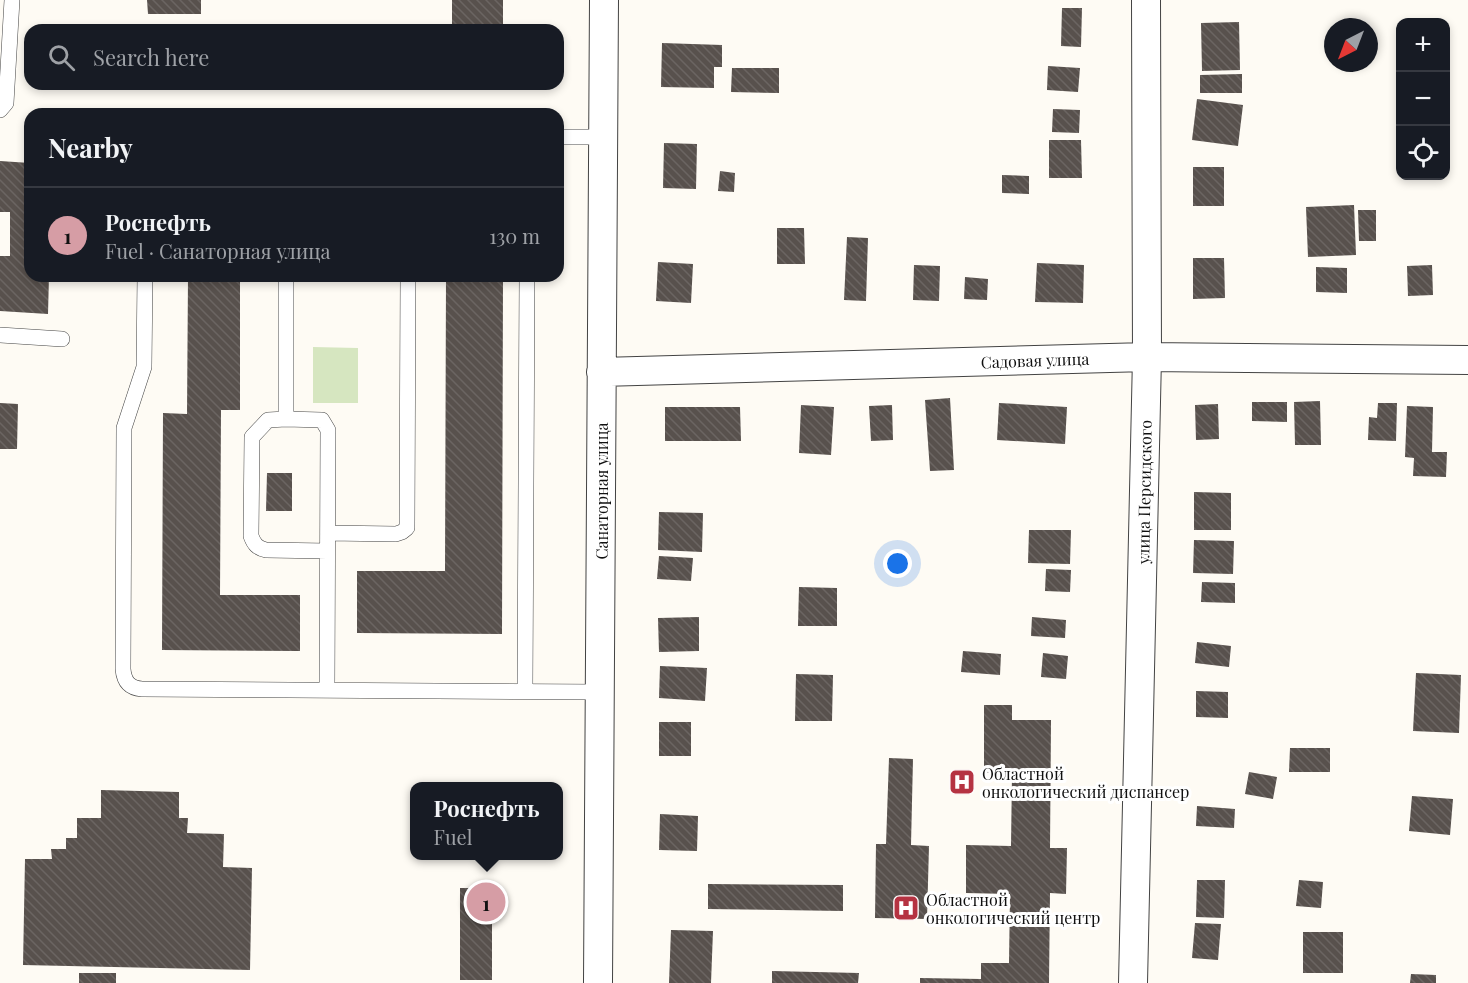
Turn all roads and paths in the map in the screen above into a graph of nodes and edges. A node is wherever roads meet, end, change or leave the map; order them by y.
1 (12, 0) edge
2 (604, 0) edge
3 (1146, 0) edge
4 (0, 110) edge
5 (564, 137) edge
6 (603, 137) junction
7 (145, 282) edge
8 (286, 282) edge
9 (408, 282) edge
10 (527, 282) edge
11 (0, 335) edge
12 (62, 339) dead end
13 (1147, 357) junction
14 (1468, 360) edge
15 (601, 372) junction
16 (286, 419) junction
17 (328, 533) junction
18 (327, 551) junction
19 (327, 690) junction
20 (525, 691) junction
21 (600, 692) junction
22 (598, 983) edge
23 (1133, 983) edge

1 - 4 lane
2 - 6 street, Санаторная улица
3 - 13 street, улица Персидского
5 - 6 lane
6 - 15 street, Санаторная улица
7 - 19 lane
8 - 16 lane
9 - 17 lane
10 - 20 lane
11 - 12 lane
13 - 14 street, Садовая улица
13 - 15 street, Садовая улица
13 - 23 street, улица Персидского
15 - 21 street, Санаторная улица
16 - 17 lane
16 - 18 lane
17 - 18 lane
18 - 19 lane
19 - 20 lane
20 - 21 lane
21 - 22 street, Санаторная улица

